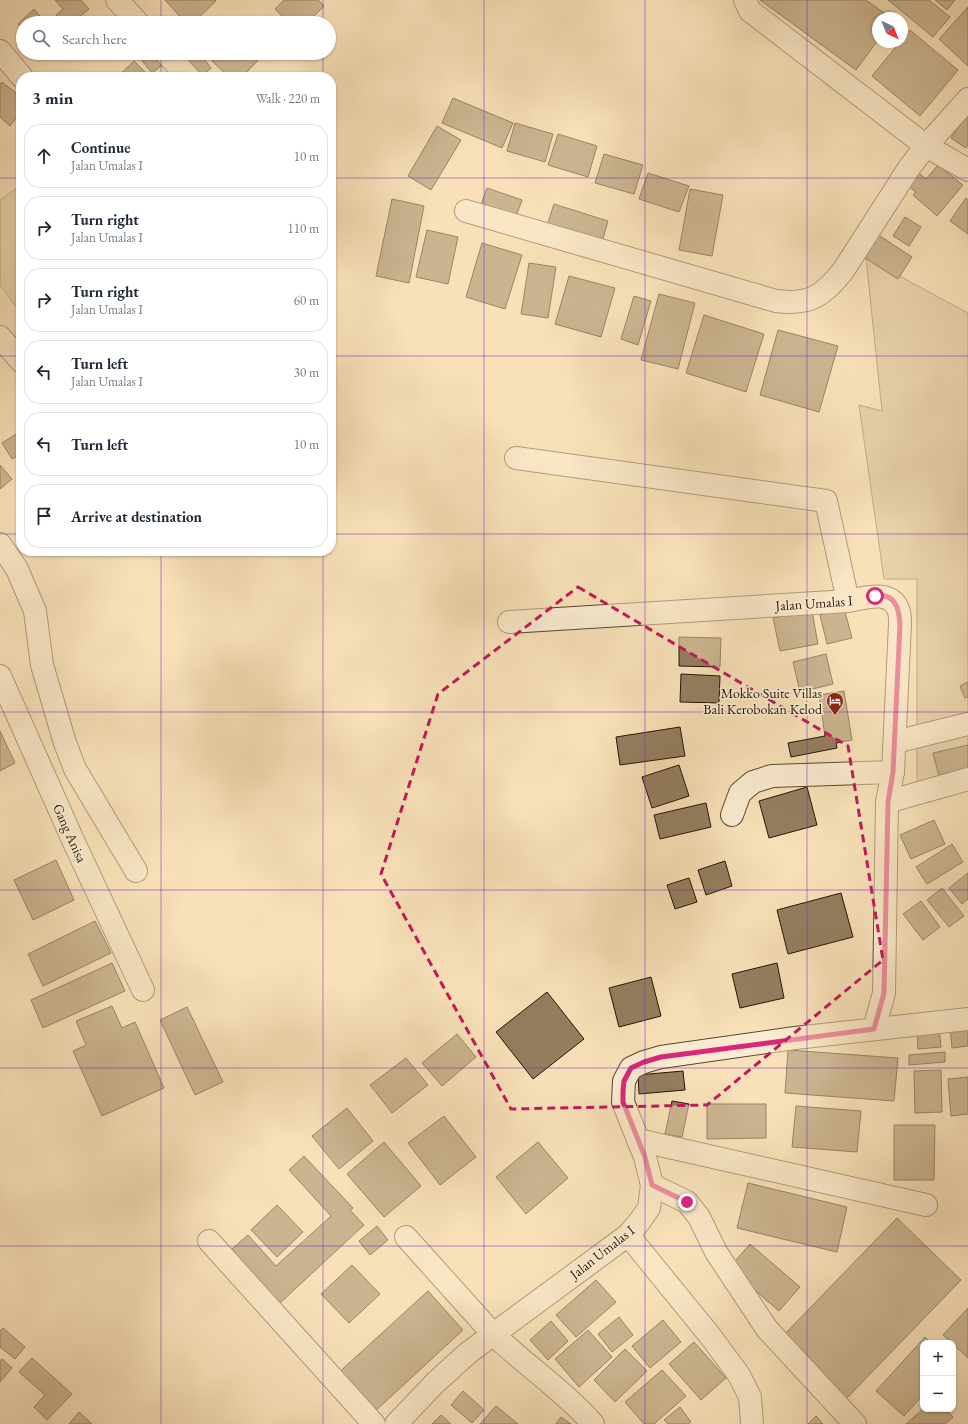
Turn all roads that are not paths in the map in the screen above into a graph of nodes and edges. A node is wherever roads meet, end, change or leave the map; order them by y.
1 (117, 0) edge
2 (745, 0) edge
3 (132, 16) edge
4 (0, 51) edge
5 (172, 60) edge
6 (18, 72) edge
7 (183, 72) edge
8 (968, 99) edge
9 (926, 146) junction
10 (968, 170) edge
11 (466, 211) dead end
12 (0, 337) edge
13 (16, 355) edge
14 (516, 458) dead end
15 (0, 544) edge
16 (848, 601) junction
17 (509, 622) dead end
18 (0, 676) edge
19 (968, 724) edge
20 (895, 742) junction
21 (893, 772) junction
22 (968, 780) edge
23 (888, 802) junction
24 (732, 815) dead end
25 (136, 871) dead end
26 (143, 990) dead end
27 (968, 1019) edge
28 (874, 1029) junction
29 (638, 1140) junction
30 (652, 1185) junction
31 (926, 1205) dead end
32 (628, 1234) junction
33 (406, 1238) dead end
34 (209, 1241) dead end
35 (493, 1334) junction
36 (374, 1424) edge
37 (396, 1424) edge
38 (593, 1424) edge
39 (752, 1424) edge
40 (856, 1424) edge

1 - 3 street
2 - 9 street
4 - 6 street
5 - 7 street
8 - 9 street
9 - 10 street
9 - 11 street
12 - 13 street
14 - 16 street
15 - 25 street
16 - 17 street, Jalan Umalas I
16 - 20 street, Jalan Umalas I
18 - 26 street, Gang Anisa
19 - 20 street
20 - 21 street, Jalan Umalas I
21 - 23 street, Jalan Umalas I
21 - 24 street
22 - 23 street
23 - 28 street, Jalan Umalas I
27 - 28 street
28 - 29 street, Jalan Umalas I
29 - 30 street, Jalan Umalas I
29 - 31 street
30 - 32 street, Jalan Umalas I
30 - 40 street
32 - 35 street, Jalan Umalas I
32 - 39 street
33 - 35 street
34 - 36 street
35 - 37 street, Jalan Umalas I
35 - 38 street

